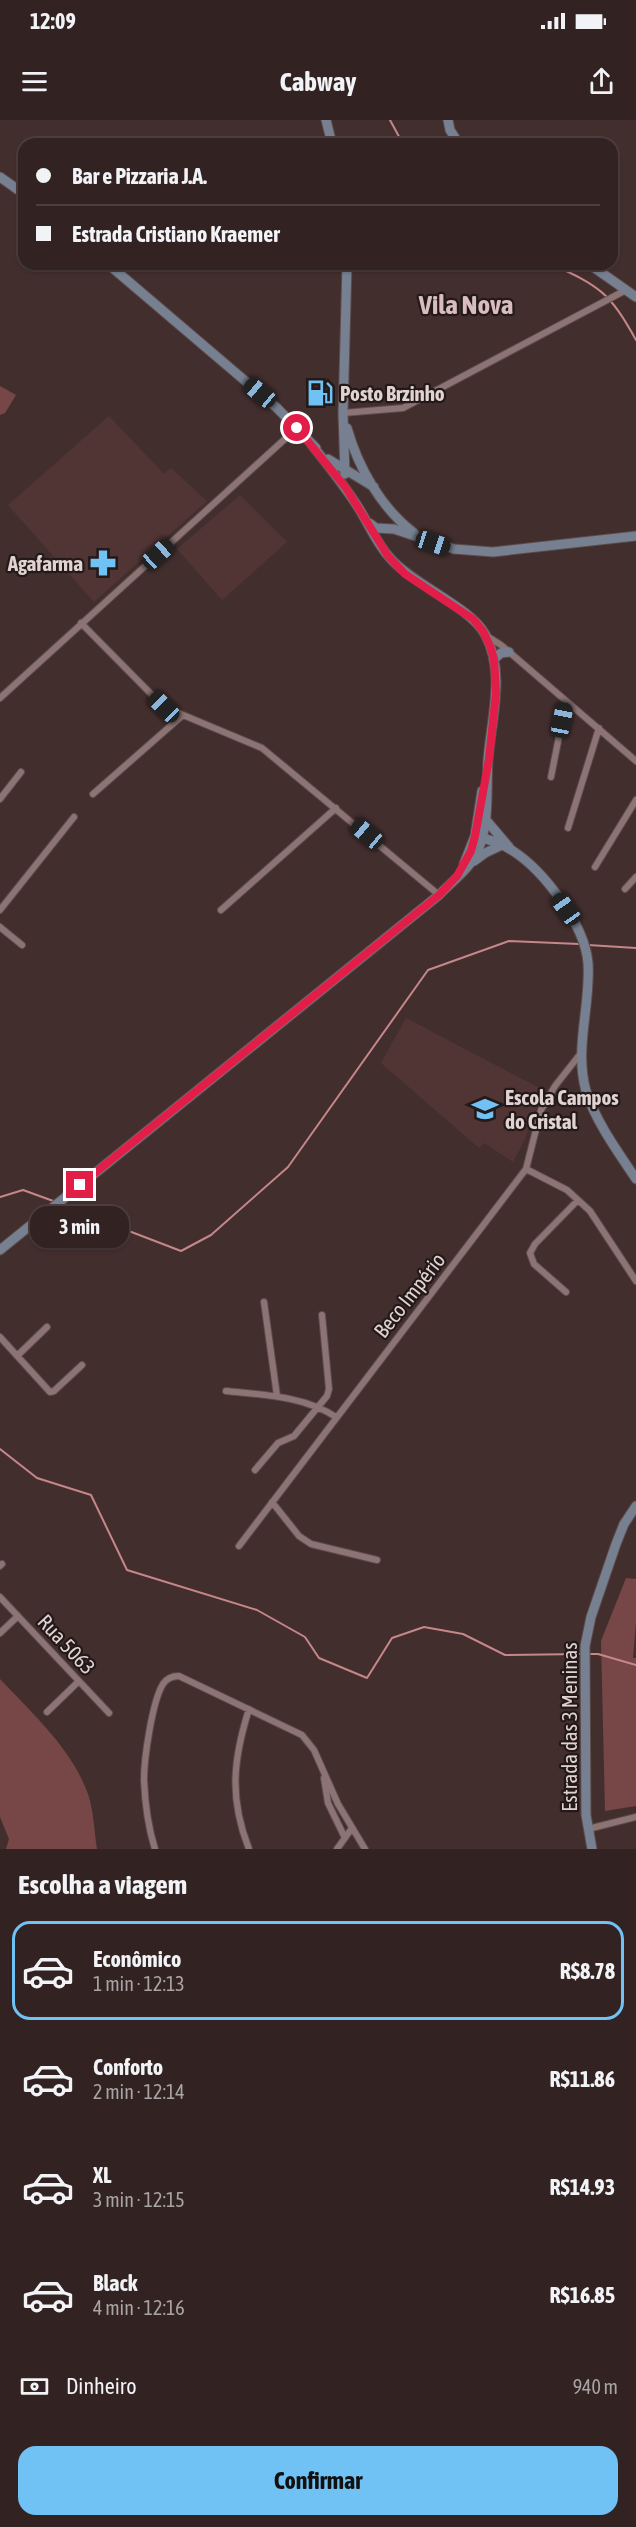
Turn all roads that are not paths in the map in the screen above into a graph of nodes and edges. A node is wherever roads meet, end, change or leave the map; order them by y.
1 (326, 120) edge
2 (448, 120) edge
3 (330, 138) edge
4 (455, 138) edge
5 (0, 177) edge
6 (18, 190) edge
7 (115, 270) edge
8 (347, 270) edge
9 (598, 270) edge
10 (626, 290) junction
11 (636, 297) edge
12 (343, 414) junction
13 (297, 428) junction
14 (312, 445) junction
15 (345, 470) junction
16 (374, 487) junction
17 (346, 488) junction
18 (388, 507) junction
19 (366, 520) junction
20 (387, 528) junction
21 (636, 536) edge
22 (421, 538) junction
23 (381, 547) junction
24 (81, 623) junction
25 (486, 636) junction
26 (490, 646) junction
27 (509, 652) junction
28 (494, 659) junction
29 (0, 698) edge
30 (566, 701) junction
31 (183, 715) junction
32 (599, 728) junction
33 (489, 759) junction
34 (636, 761) edge
35 (21, 772) dead end
36 (551, 777) dead end
37 (93, 794) dead end
38 (0, 799) edge
39 (636, 800) edge
40 (336, 808) junction
41 (74, 817) dead end
42 (486, 820) junction
43 (568, 828) dead end
44 (479, 837) junction
45 (502, 845) junction
46 (513, 851) junction
47 (470, 864) junction
48 (595, 867) dead end
49 (457, 876) junction
50 (636, 877) edge
51 (625, 889) dead end
52 (439, 895) junction
53 (0, 910) edge
54 (221, 910) dead end
55 (0, 927) edge
56 (22, 945) dead end
57 (581, 1052) junction
58 (526, 1169) junction
59 (636, 1179) edge
60 (578, 1200) junction
61 (0, 1250) edge
62 (636, 1281) edge
63 (566, 1292) dead end
64 (264, 1302) dead end
65 (322, 1315) dead end
66 (47, 1327) dead end
67 (0, 1337) edge
68 (17, 1356) junction
69 (82, 1365) dead end
70 (226, 1391) dead end
71 (277, 1396) junction
72 (319, 1406) junction
73 (336, 1417) junction
74 (255, 1470) dead end
75 (272, 1502) junction
76 (636, 1506) edge
77 (239, 1546) dead end
78 (377, 1560) dead end
79 (0, 1597) edge
80 (18, 1616) junction
81 (0, 1633) edge
82 (79, 1681) junction
83 (249, 1709) junction
84 (46, 1712) dead end
85 (109, 1713) dead end
86 (324, 1774) junction
87 (636, 1817) edge
88 (352, 1828) junction
89 (587, 1829) junction
90 (345, 1838) junction
91 (155, 1849) edge
92 (249, 1849) edge
93 (337, 1849) edge
94 (365, 1849) edge
95 (592, 1849) edge

1 - 3 main road
2 - 4 main road
5 - 6 main road
7 - 13 main road
8 - 12 main road
9 - 10 main road
10 - 11 main road
10 - 12 street
12 - 15 main road
12 - 16 main road
13 - 14 main road
13 - 24 street
14 - 15 main road
14 - 17 main road
15 - 16 main road
15 - 17 main road
16 - 18 main road
17 - 19 main road
18 - 20 main road
18 - 22 main road
19 - 20 main road
19 - 23 main road
20 - 22 main road
20 - 23 main road
21 - 22 main road
23 - 25 main road
24 - 29 street
24 - 31 street
25 - 26 main road
25 - 27 street
26 - 27 street
26 - 28 main road
27 - 28 main road
27 - 30 street
28 - 33 main road
30 - 32 street
30 - 36 street
31 - 37 street
31 - 40 street
32 - 34 street
32 - 43 street
33 - 42 main road
33 - 44 main road
35 - 38 street
39 - 48 street
40 - 52 street
40 - 54 street
41 - 53 street
42 - 44 main road
42 - 46 main road
44 - 45 main road
44 - 47 main road
44 - 49 main road
45 - 46 main road
45 - 47 main road
46 - 57 main road
47 - 49 main road
49 - 52 main road
50 - 51 street
52 - 61 main road
55 - 56 street
57 - 58 street, Beco Império
57 - 59 main road
58 - 60 street
58 - 73 street, Beco Império
60 - 62 street
60 - 63 street
64 - 71 street
65 - 72 street
66 - 68 street
67 - 68 street
68 - 69 street
70 - 71 street
71 - 72 street
72 - 73 street
72 - 74 street
73 - 75 street, Beco Império
75 - 77 street, Beco Império
75 - 78 street
76 - 89 main road, Estrada das 3 Meninas
79 - 80 street, Rua 5063
80 - 81 street
80 - 82 street, Rua 5063
82 - 84 street
82 - 85 street, Rua 5063
83 - 86 street
83 - 91 street
83 - 92 street
86 - 88 street
86 - 90 street
87 - 89 street
88 - 90 street
88 - 94 street
89 - 95 main road, Estrada das 3 Meninas
90 - 93 street

